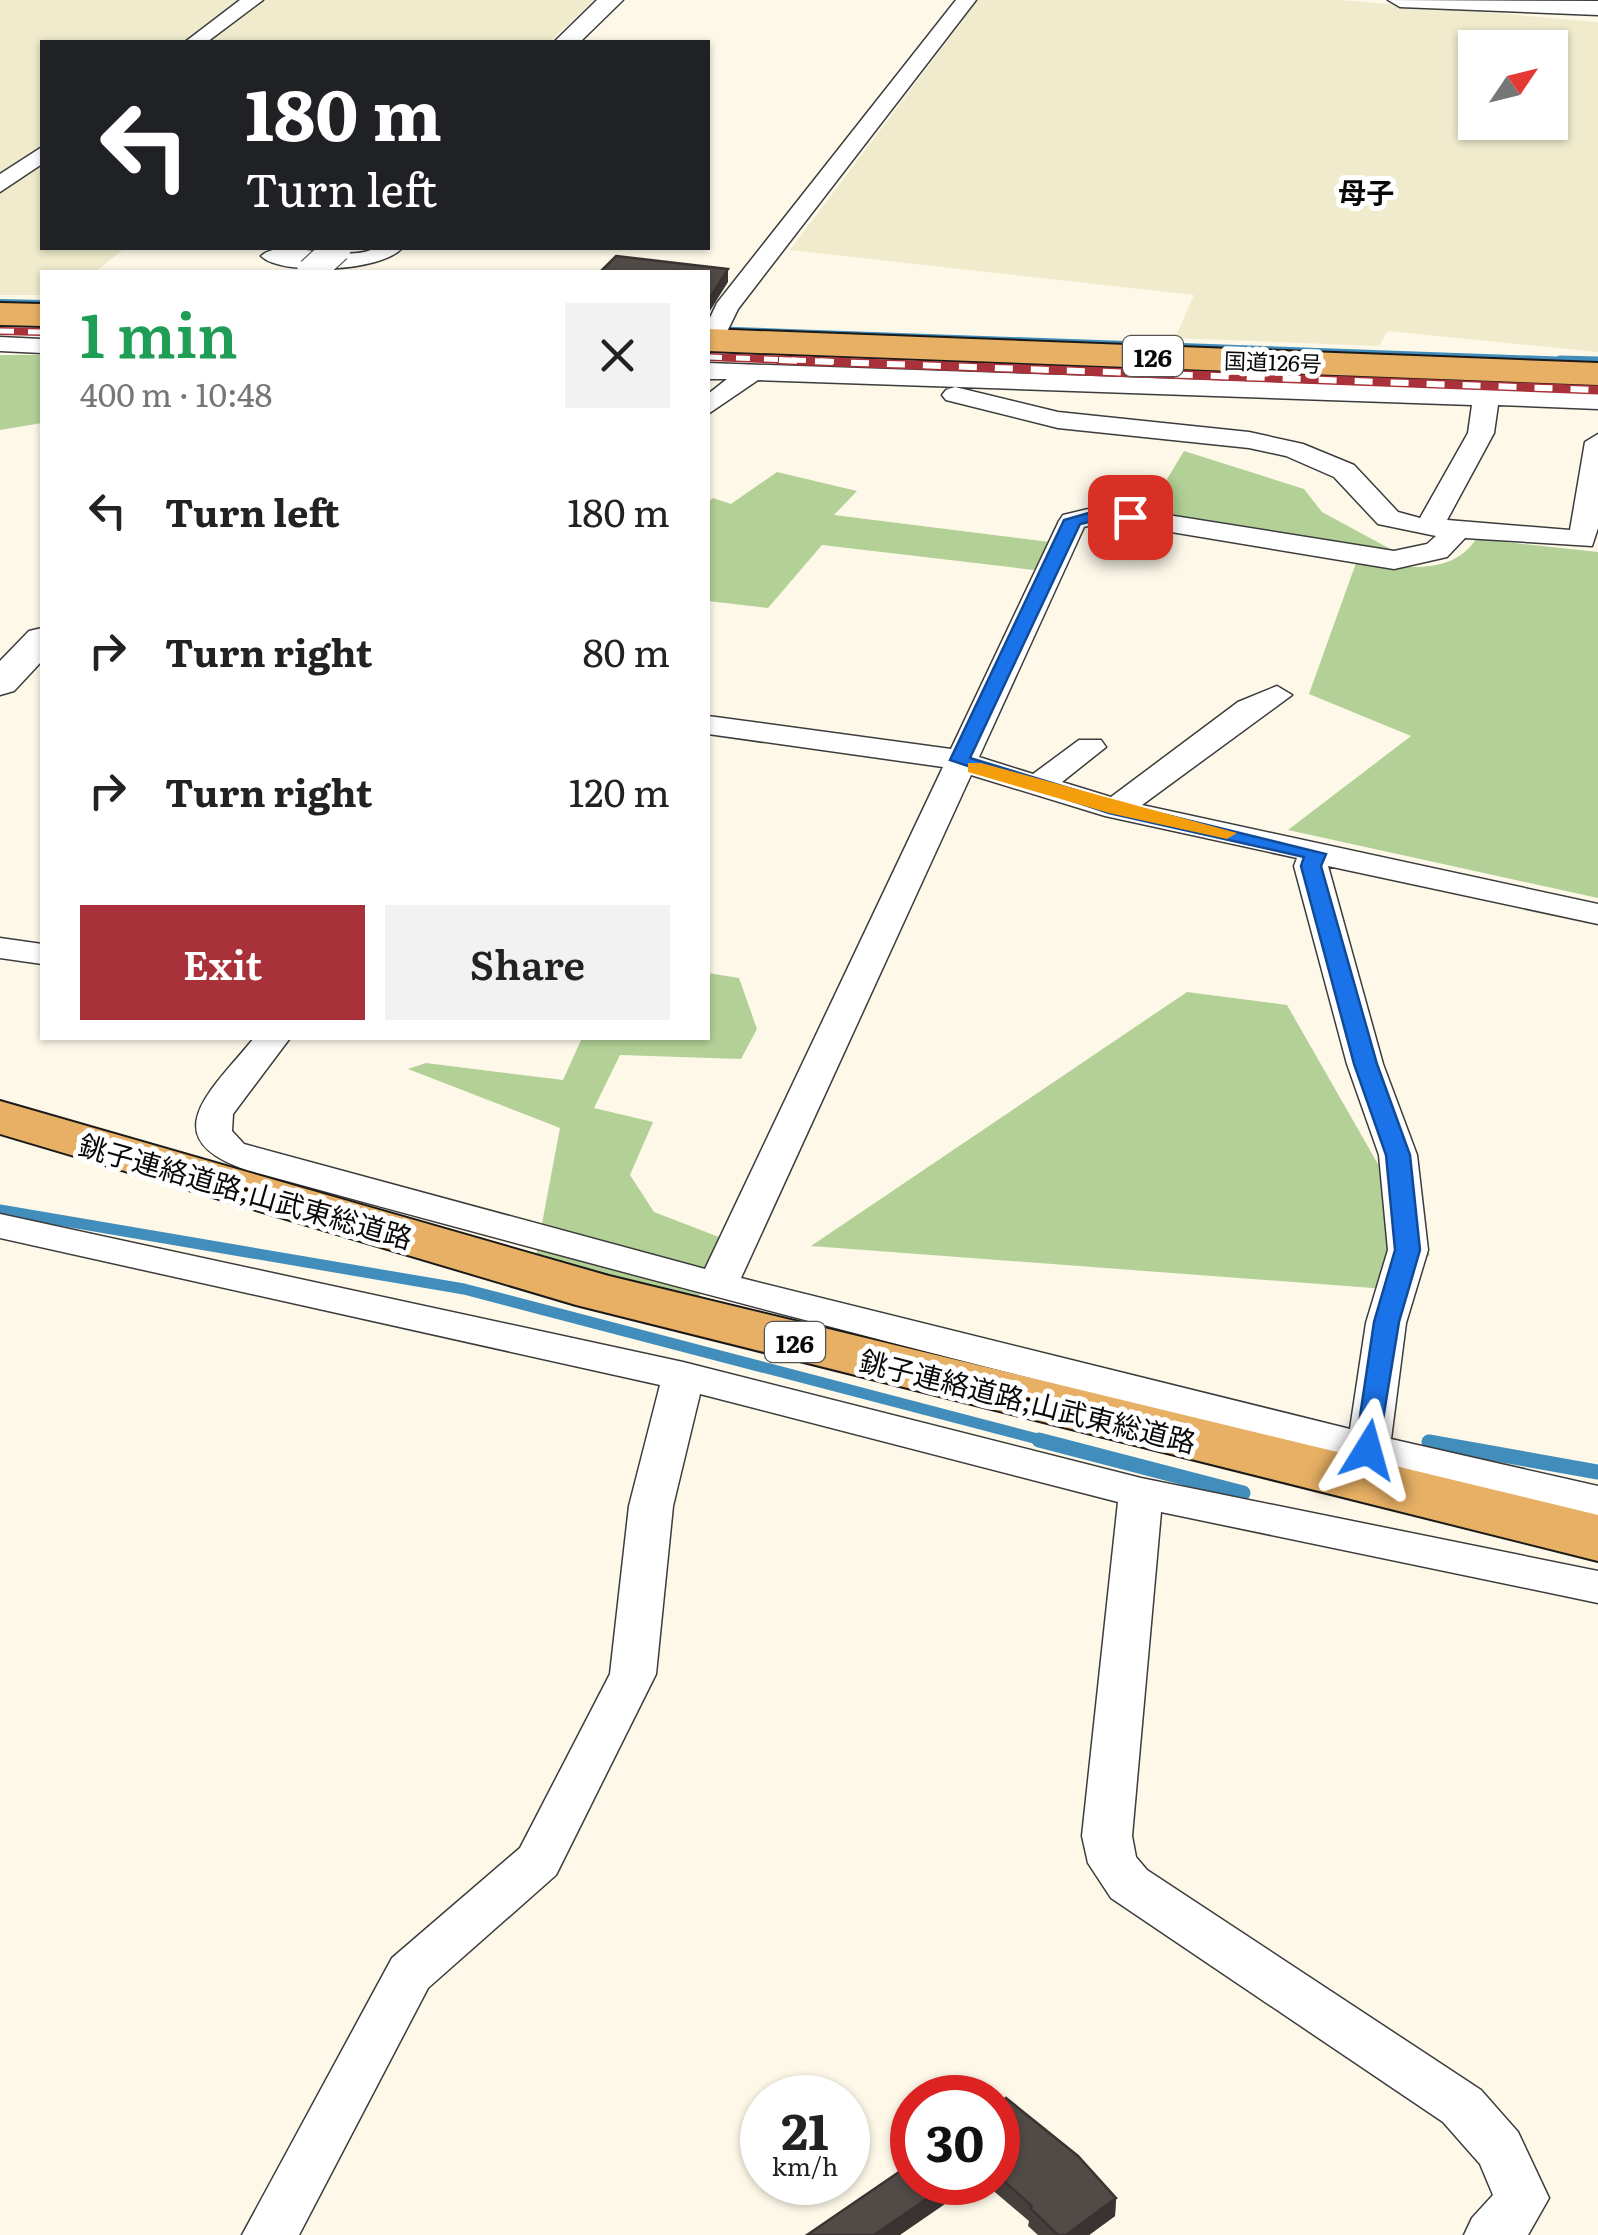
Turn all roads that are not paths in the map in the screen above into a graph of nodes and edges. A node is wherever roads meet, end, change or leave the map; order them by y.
1 (253, 0) edge
2 (611, 0) edge
3 (966, 0) edge
4 (1400, 0) edge
5 (1556, 3) edge
6 (1598, 8) edge
7 (197, 40) edge
8 (568, 40) edge
9 (40, 155) edge
10 (0, 185) edge
11 (335, 250) edge
12 (388, 250) edge
13 (280, 252) edge
14 (253, 270) edge
15 (313, 270) edge
16 (0, 314) edge
17 (40, 316) edge
18 (711, 342) edge
19 (0, 344) edge
20 (40, 346) edge
21 (752, 373) junction
22 (1598, 374) edge
23 (890, 378) junction
24 (1486, 397) junction
25 (1598, 401) edge
26 (710, 404) edge
27 (1598, 442) edge
28 (1443, 529) junction
29 (40, 641) edge
30 (0, 683) edge
31 (1277, 695) dead end
32 (710, 725) edge
33 (1090, 748) dead end
34 (960, 760) junction
35 (1034, 786) junction
36 (1116, 808) junction
37 (1316, 854) junction
38 (1598, 914) edge
39 (0, 948) edge
40 (40, 954) edge
41 (270, 1040) edge
42 (0, 1118) edge
43 (0, 1226) edge
44 (717, 1287) junction
45 (683, 1376) junction
46 (1368, 1450) junction
47 (1140, 1493) junction
48 (1598, 1502) edge
49 (1598, 1538) edge
50 (1598, 1587) edge
51 (276, 2231) edge
52 (1492, 2235) edge

1 - 7 street
2 - 8 street
3 - 18 street
4 - 5 street
5 - 6 street
9 - 10 street
11 - 15 street, bridge
12 - 13 street
13 - 14 street
16 - 17 highway
18 - 21 street
18 - 22 highway, 国道126号 / 126
19 - 20 street
21 - 23 street
21 - 26 street
23 - 24 street
23 - 28 street
24 - 25 street
24 - 28 street
27 - 28 street
28 - 34 street
29 - 30 street
31 - 36 street
32 - 34 street
33 - 35 street
34 - 35 street
34 - 44 street
35 - 36 street
36 - 37 street
37 - 38 street
37 - 46 street
39 - 40 street
41 - 44 street
42 - 49 highway, 銚子連絡道路;山武東総道路 / 126
43 - 45 street
44 - 46 street
45 - 47 street
45 - 51 street
46 - 48 street
47 - 50 street
47 - 52 street

